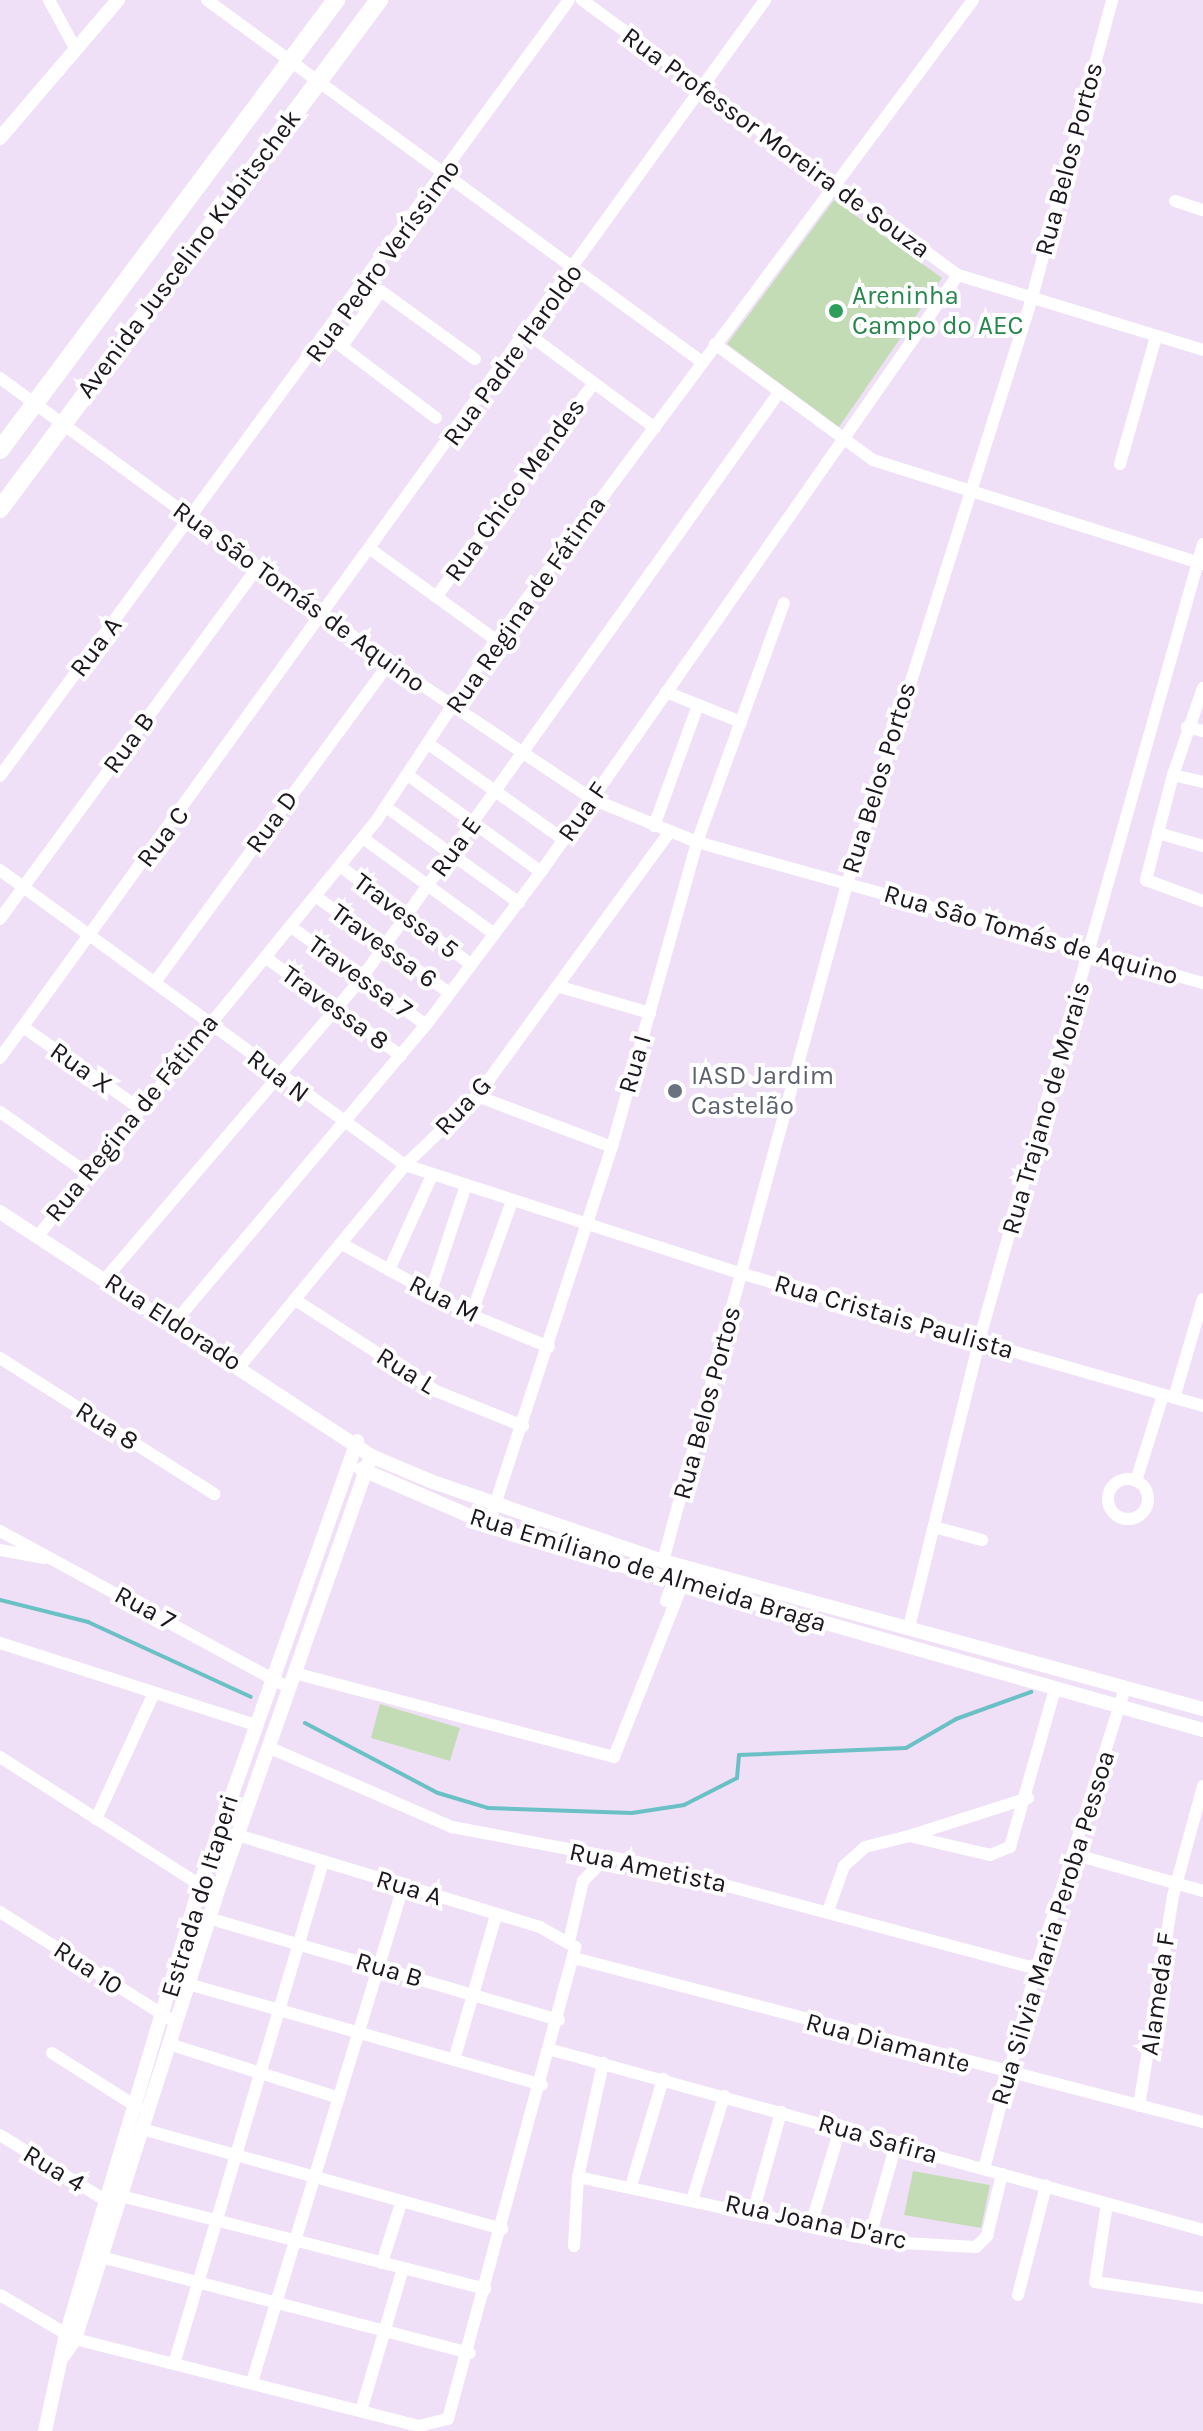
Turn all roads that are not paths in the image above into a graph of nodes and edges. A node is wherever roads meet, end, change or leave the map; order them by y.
1 (49, 0) edge
2 (118, 0) edge
3 (207, 0) edge
4 (336, 0) edge
5 (379, 0) edge
6 (569, 0) edge
7 (582, 0) edge
8 (765, 0) edge
9 (973, 0) edge
10 (1112, 0) edge
11 (76, 50) junction
12 (291, 61) junction
13 (318, 82) junction
14 (698, 91) junction
15 (0, 138) edge
16 (448, 171) junction
17 (835, 188) junction
18 (1175, 201) dead end
19 (1203, 210) edge
20 (577, 267) junction
21 (958, 275) junction
22 (1031, 301) junction
23 (528, 334) junction
24 (327, 336) junction
25 (1156, 337) junction
26 (715, 344) junction
27 (342, 346) junction
28 (1203, 350) edge
29 (475, 359) dead end
30 (702, 362) junction
31 (0, 378) edge
32 (593, 384) junction
33 (778, 394) junction
34 (34, 404) junction
35 (436, 418) dead end
36 (62, 424) junction
37 (655, 428) junction
38 (841, 443) junction
39 (0, 450) edge
40 (1120, 464) dead end
41 (966, 493) junction
42 (0, 509) edge
43 (192, 518) junction
44 (1203, 544) edge
45 (373, 551) junction
46 (1200, 563) edge
47 (257, 568) junction
48 (436, 597) junction
49 (784, 603) dead end
50 (324, 615) junction
51 (496, 640) junction
52 (389, 663) junction
53 (1203, 688) edge
54 (666, 692) junction
55 (698, 705) junction
56 (452, 707) junction
57 (741, 722) junction
58 (1187, 727) junction
59 (1203, 731) edge
60 (430, 745) junction
61 (523, 756) junction
62 (1173, 775) junction
63 (0, 776) edge
64 (409, 776) junction
65 (1203, 782) edge
66 (495, 792) junction
67 (592, 799) junction
68 (386, 807) junction
69 (473, 824) junction
70 (654, 826) junction
71 (669, 833) junction
72 (1158, 833) junction
73 (363, 838) junction
74 (564, 840) junction
75 (697, 842) junction
76 (1203, 846) edge
77 (451, 854) junction
78 (341, 867) junction
79 (0, 870) edge
80 (541, 872) junction
81 (847, 884) junction
82 (428, 885) junction
83 (23, 887) junction
84 (318, 898) junction
85 (1203, 901) edge
86 (519, 903) junction
87 (406, 916) junction
88 (0, 919) edge
89 (294, 929) junction
90 (494, 934) junction
91 (88, 935) junction
92 (384, 947) junction
93 (1090, 951) junction
94 (269, 960) junction
95 (470, 964) junction
96 (361, 979) junction
97 (155, 982) junction
98 (1203, 983) edge
99 (557, 986) junction
100 (449, 993) junction
101 (338, 1007) junction
102 (650, 1013) junction
103 (206, 1021) junction
104 (426, 1025) junction
105 (23, 1027) junction
106 (401, 1056) junction
107 (0, 1058) edge
108 (273, 1074) junction
109 (477, 1096) junction
110 (139, 1108) junction
111 (0, 1112) edge
112 (337, 1121) junction
113 (612, 1147) junction
114 (405, 1165) junction
115 (87, 1173) junction
116 (432, 1175) junction
117 (466, 1185) junction
118 (512, 1201) junction
119 (0, 1212) edge
120 (586, 1225) junction
121 (37, 1237) junction
122 (342, 1244) junction
123 (389, 1270) junction
124 (743, 1274) junction
125 (106, 1278) junction
126 (430, 1294) junction
127 (1203, 1299) edge
128 (297, 1301) junction
129 (471, 1315) junction
130 (174, 1323) junction
131 (979, 1341) junction
132 (549, 1347) junction
133 (0, 1358) edge
134 (240, 1366) junction
135 (1168, 1396) junction
136 (1203, 1406) edge
137 (523, 1426) junction
138 (351, 1443) junction
139 (371, 1456) junction
140 (365, 1474) junction
141 (1136, 1481) dead end
142 (214, 1494) dead end
143 (497, 1508) junction
144 (488, 1526) junction
145 (934, 1527) junction
146 (0, 1531) edge
147 (982, 1540) dead end
148 (0, 1550) edge
149 (55, 1560) junction
150 (663, 1561) junction
151 (678, 1583) junction
152 (666, 1601) dead end
153 (909, 1627) junction
154 (0, 1643) edge
155 (294, 1673) junction
156 (269, 1677) junction
157 (289, 1688) junction
158 (1055, 1689) junction
159 (1125, 1689) junction
160 (154, 1693) junction
161 (1120, 1707) junction
162 (1203, 1709) edge
163 (253, 1724) junction
164 (1203, 1730) edge
165 (268, 1747) junction
166 (0, 1757) edge
167 (1203, 1786) edge
168 (1028, 1798) junction
169 (96, 1819) junction
170 (237, 1835) junction
171 (909, 1836) junction
172 (1073, 1854) junction
173 (607, 1856) junction
174 (323, 1862) junction
175 (1176, 1882) junction
176 (200, 1885) junction
177 (403, 1887) junction
178 (1203, 1891) edge
179 (828, 1911) junction
180 (0, 1912) edge
181 (496, 1915) junction
182 (218, 1921) dead end
183 (298, 1944) junction
184 (573, 1948) junction
185 (379, 1968) junction
186 (1036, 1969) junction
187 (188, 1984) junction
188 (473, 1995) junction
189 (278, 2010) junction
190 (170, 2020) junction
191 (559, 2020) junction
192 (359, 2033) junction
193 (169, 2044) junction
194 (552, 2050) junction
195 (52, 2053) dead end
196 (454, 2060) junction
197 (603, 2063) junction
198 (258, 2072) junction
199 (1006, 2075) junction
200 (663, 2079) junction
201 (542, 2085) junction
202 (724, 2096) junction
203 (339, 2098) junction
204 (1139, 2106) junction
205 (137, 2107) junction
206 (781, 2112) junction
207 (1203, 2122) edge
208 (142, 2129) junction
209 (840, 2129) junction
210 (0, 2135) edge
211 (896, 2144) junction
212 (232, 2156) junction
213 (984, 2169) junction
214 (1002, 2174) junction
215 (578, 2177) junction
216 (314, 2180) junction
217 (631, 2186) junction
218 (1046, 2186) junction
219 (693, 2197) junction
220 (114, 2199) junction
221 (401, 2203) junction
222 (1107, 2204) junction
223 (754, 2209) junction
224 (213, 2219) junction
225 (811, 2225) junction
226 (502, 2229) junction
227 (1203, 2230) edge
228 (869, 2239) junction
229 (295, 2240) junction
230 (574, 2246) dead end
231 (101, 2257) junction
232 (382, 2263) junction
233 (403, 2268) junction
234 (197, 2281) junction
235 (485, 2289) junction
236 (0, 2295) edge
237 (1018, 2295) dead end
238 (1203, 2298) edge
239 (276, 2303) junction
240 (385, 2331) junction
241 (70, 2337) junction
242 (470, 2353) junction
243 (174, 2364) junction
244 (252, 2382) junction
245 (361, 2411) junction
246 (45, 2431) edge

1 - 11 street
2 - 11 street
3 - 12 street
4 - 12 main road, Avenida Juscelino Kubitschek
5 - 13 main road, Avenida Juscelino Kubitschek
6 - 16 street, Rua Pedro Veríssimo
7 - 14 street, Rua Professor Moreira de Souza
8 - 14 street, Rua Padre Haroldo
9 - 17 street, Rua Regina de Fátima
10 - 22 street, Rua Belos Portos
11 - 15 street
12 - 13 street
12 - 34 main road, Avenida Juscelino Kubitschek
13 - 16 street
13 - 36 main road, Avenida Juscelino Kubitschek
14 - 17 street, Rua Professor Moreira de Souza
14 - 20 street, Rua Padre Haroldo
16 - 20 street
16 - 24 street, Rua Pedro Veríssimo
17 - 21 street, Rua Professor Moreira de Souza
17 - 26 street, Rua Regina de Fátima
18 - 19 street
20 - 23 street, Rua Padre Haroldo
20 - 30 street
21 - 22 street, Rua Professor Moreira de Souza
21 - 38 street, Rua F
22 - 25 street, Rua Professor Moreira de Souza
22 - 41 street, Rua Belos Portos
23 - 32 street
23 - 45 street, Rua Padre Haroldo
24 - 27 street
24 - 43 street, Rua Pedro Veríssimo
25 - 28 street, Rua Professor Moreira de Souza
25 - 40 street
26 - 30 street, Rua Regina de Fátima
26 - 33 street
27 - 29 street
27 - 35 street
30 - 37 street, Rua Regina de Fátima
31 - 34 street, Rua São Tomás de Aquino
32 - 37 street
32 - 48 street, Rua Chico Mendes
33 - 38 street
33 - 61 street, Rua E
34 - 36 street, Rua São Tomás de Aquino
34 - 39 main road, Avenida Juscelino Kubitschek
36 - 42 main road, Avenida Juscelino Kubitschek
36 - 43 street, Rua São Tomás de Aquino
37 - 51 street, Rua Regina de Fátima
38 - 41 street
38 - 54 street, Rua F
41 - 46 street
41 - 81 street, Rua Belos Portos
43 - 47 street, Rua São Tomás de Aquino
43 - 63 street, Rua A
44 - 46 street, Rua Trajano de Morais
45 - 48 street
45 - 50 street, Rua Padre Haroldo
46 - 93 street, Rua Trajano de Morais
47 - 50 street, Rua São Tomás de Aquino
47 - 83 street, Rua B
48 - 51 street
49 - 57 street, Rua I
50 - 52 street, Rua São Tomás de Aquino
50 - 91 street, Rua C
51 - 56 street, Rua Regina de Fátima
52 - 56 street, Rua São Tomás de Aquino
52 - 97 street, Rua D
53 - 58 street
54 - 55 street
54 - 67 street, Rua F
55 - 57 street
55 - 70 street
56 - 60 street, Rua Regina de Fátima
56 - 61 street, Rua São Tomás de Aquino
57 - 75 street, Rua I
58 - 59 street
58 - 62 street
60 - 64 street, Rua Regina de Fátima
60 - 66 street
61 - 66 street, Rua E
61 - 67 street, Rua São Tomás de Aquino
62 - 65 street
62 - 72 street
64 - 68 street, Rua Regina de Fátima
64 - 69 street
66 - 69 street, Rua E
66 - 74 street
67 - 70 street, Rua São Tomás de Aquino
67 - 74 street, Rua F
68 - 73 street, Rua Regina de Fátima
68 - 77 street
69 - 77 street, Rua E
69 - 80 street
70 - 71 street, Rua São Tomás de Aquino
71 - 75 street, Rua São Tomás de Aquino
71 - 99 street, Rua G
72 - 76 street
72 - 85 street
73 - 78 street, Rua Regina de Fátima
73 - 82 street
74 - 80 street, Rua F
75 - 81 street, Rua São Tomás de Aquino
75 - 102 street, Rua I
77 - 82 street, Rua E
77 - 86 street
78 - 84 street, Rua Regina de Fátima
78 - 87 street, Travessa 5
79 - 83 street, Rua N
80 - 86 street, Rua F
81 - 93 street, Rua São Tomás de Aquino
81 - 124 street, Rua Belos Portos
82 - 87 street, Rua E
82 - 90 street
83 - 88 street, Rua B
83 - 91 street, Rua N
84 - 89 street, Rua Regina de Fátima
84 - 92 street, Travessa 6
86 - 90 street, Rua F
87 - 92 street, Rua E
87 - 95 street, Travessa 5
89 - 94 street, Rua Regina de Fátima
89 - 96 street, Travessa 7
90 - 95 street, Rua F
91 - 97 street, Rua N
91 - 105 street, Rua C
92 - 96 street, Rua E
92 - 100 street, Travessa 6
93 - 98 street, Rua São Tomás de Aquino
93 - 131 street, Rua Trajano de Morais
94 - 101 street, Travessa 8
94 - 103 street, Rua Regina de Fátima
95 - 100 street, Rua F
96 - 101 street, Rua E
96 - 104 street, Travessa 7
97 - 103 street, Rua N
99 - 102 street
99 - 109 street, Rua G
100 - 104 street, Rua F
101 - 106 street, Travessa 8
101 - 108 street, Rua E
102 - 113 street, Rua I
103 - 108 street, Rua N
103 - 110 street, Rua Regina de Fátima
104 - 106 street, Rua F
105 - 107 street, Rua C
105 - 110 street, Rua X
106 - 112 street, Rua F
108 - 112 street, Rua N
108 - 125 street, Rua E
109 - 113 street
109 - 114 street, Rua G
110 - 115 street, Rua Regina de Fátima
111 - 115 street
112 - 114 street, Rua N
112 - 130 street, Rua F
113 - 120 street, Rua I
114 - 116 street, Rua N
114 - 122 street, Rua G
115 - 121 street, Rua Regina de Fátima
116 - 117 street, Rua N
116 - 123 street
117 - 118 street, Rua N
117 - 126 street
118 - 120 street, Rua N
118 - 129 street
119 - 121 street, Rua Eldorado
120 - 124 street, Rua Cristais Paulista
120 - 132 street, Rua I
121 - 125 street, Rua Eldorado
122 - 123 street, Rua M
122 - 128 street, Rua G
123 - 126 street, Rua M
124 - 131 street, Rua Cristais Paulista
124 - 150 street, Rua Belos Portos
125 - 130 street, Rua Eldorado
126 - 129 street, Rua M
127 - 135 street
128 - 134 street, Rua G
128 - 137 street, Rua L
129 - 132 street, Rua M
130 - 134 street, Rua Eldorado
131 - 135 street, Rua Cristais Paulista
131 - 145 street, Rua Trajano de Morais
132 - 137 street, Rua I
133 - 142 street, Rua 8
134 - 138 street, Rua Eldorado
135 - 136 street, Rua Cristais Paulista
135 - 141 street
137 - 143 street, Rua I
138 - 139 street, Rua Emíliano de Almeida Braga
138 - 140 street, Rua Emíliano de Almeida Braga
138 - 156 street, Estrada do Itaperi
139 - 140 street, Estrada do Itaperi
139 - 143 street, Rua Emíliano de Almeida Braga
140 - 144 street, Rua Emíliano de Almeida Braga
140 - 155 street, Estrada do Itaperi
143 - 144 street, Rua I
143 - 150 street, Rua Emíliano de Almeida Braga
144 - 151 street, Rua Emíliano de Almeida Braga
145 - 147 street
145 - 153 street, Rua Trajano de Morais
146 - 149 street, Rua 7
148 - 149 street
149 - 156 street, Rua 7
150 - 153 street, Rua Emíliano de Almeida Braga
151 - 152 street
151 - 155 street
151 - 158 street, Rua Emíliano de Almeida Braga
153 - 159 street, Rua Emíliano de Almeida Braga
154 - 160 street
155 - 157 street, Estrada do Itaperi
156 - 157 street, Rua 7
156 - 163 street, Estrada do Itaperi
157 - 165 street, Estrada do Itaperi
158 - 161 street, Rua Emíliano de Almeida Braga
158 - 168 street
159 - 161 street, Rua Silvia Maria Peroba Pessoa
159 - 162 street, Rua Emíliano de Almeida Braga
160 - 163 street
160 - 169 street
161 - 164 street, Rua Emíliano de Almeida Braga
161 - 172 street, Rua Silvia Maria Peroba Pessoa
163 - 176 street, Estrada do Itaperi
165 - 170 street, Estrada do Itaperi
165 - 173 street, Rua Ametista
166 - 169 street
167 - 175 street, Alameda F
168 - 171 street
168 - 171 street
169 - 176 street
170 - 174 street, Rua A
170 - 187 street, Estrada do Itaperi
171 - 179 street
172 - 175 street
172 - 186 street, Rua Silvia Maria Peroba Pessoa
173 - 179 street, Rua Ametista
173 - 184 street
174 - 177 street, Rua A
174 - 183 street
175 - 178 street
175 - 204 street, Alameda F
176 - 190 street, Estrada do Itaperi
177 - 181 street, Rua A
177 - 185 street
179 - 186 street, Rua Ametista
180 - 190 street, Rua 10
181 - 184 street, Rua A
181 - 188 street
182 - 183 street, Rua B
183 - 185 street, Rua B
183 - 189 street
184 - 191 street
184 - 199 street, Rua Diamante
185 - 188 street, Rua B
185 - 192 street
186 - 199 street, Rua Silvia Maria Peroba Pessoa
187 - 189 street
187 - 190 street, Estrada do Itaperi
188 - 191 street, Rua B
188 - 196 street
189 - 192 street
189 - 198 street
190 - 193 street, Estrada do Itaperi
190 - 205 street, Estrada do Itaperi
191 - 194 street
192 - 196 street
192 - 203 street
193 - 198 street
193 - 208 street, Estrada do Itaperi
194 - 197 street, Rua Safira
194 - 201 street
195 - 205 street
196 - 201 street
197 - 200 street, Rua Safira
197 - 215 street
198 - 203 street
198 - 212 street
199 - 204 street, Rua Diamante
199 - 213 street, Rua Silvia Maria Peroba Pessoa
200 - 202 street, Rua Safira
200 - 217 street
201 - 226 street
202 - 206 street, Rua Safira
202 - 219 street
203 - 216 street
204 - 207 street, Rua Diamante
205 - 220 street, Estrada do Itaperi
206 - 209 street, Rua Safira
206 - 223 street
208 - 212 street
208 - 220 street, Estrada do Itaperi
209 - 211 street, Rua Safira
209 - 225 street
210 - 220 street, Rua 4
211 - 213 street, Rua Safira
211 - 228 street
212 - 216 street
212 - 224 street
213 - 214 street, Rua Safira
214 - 218 street, Rua Safira
214 - 228 street, Rua Joana D'arc
215 - 217 street, Rua Joana D'arc
215 - 230 street
216 - 221 street
216 - 229 street
217 - 219 street, Rua Joana D'arc
218 - 222 street, Rua Safira
218 - 237 street
219 - 223 street, Rua Joana D'arc
220 - 224 street, Rua 4
220 - 231 street, Estrada do Itaperi
220 - 241 street, Estrada do Itaperi
221 - 226 street
221 - 232 street
222 - 227 street, Rua Safira
222 - 238 street
223 - 225 street, Rua Joana D'arc
224 - 229 street, Rua 4
224 - 234 street
225 - 228 street, Rua Joana D'arc
226 - 235 street
229 - 232 street, Rua 4
229 - 239 street
231 - 234 street
231 - 241 street, Estrada do Itaperi
232 - 233 street, Rua 4
233 - 235 street, Rua 4
233 - 240 street
234 - 239 street
234 - 243 street
235 - 242 street
236 - 241 street
239 - 240 street
239 - 244 street
240 - 242 street
240 - 245 street
241 - 243 street
241 - 246 street, Estrada do Itaperi
242 - 245 street
243 - 244 street
244 - 245 street

